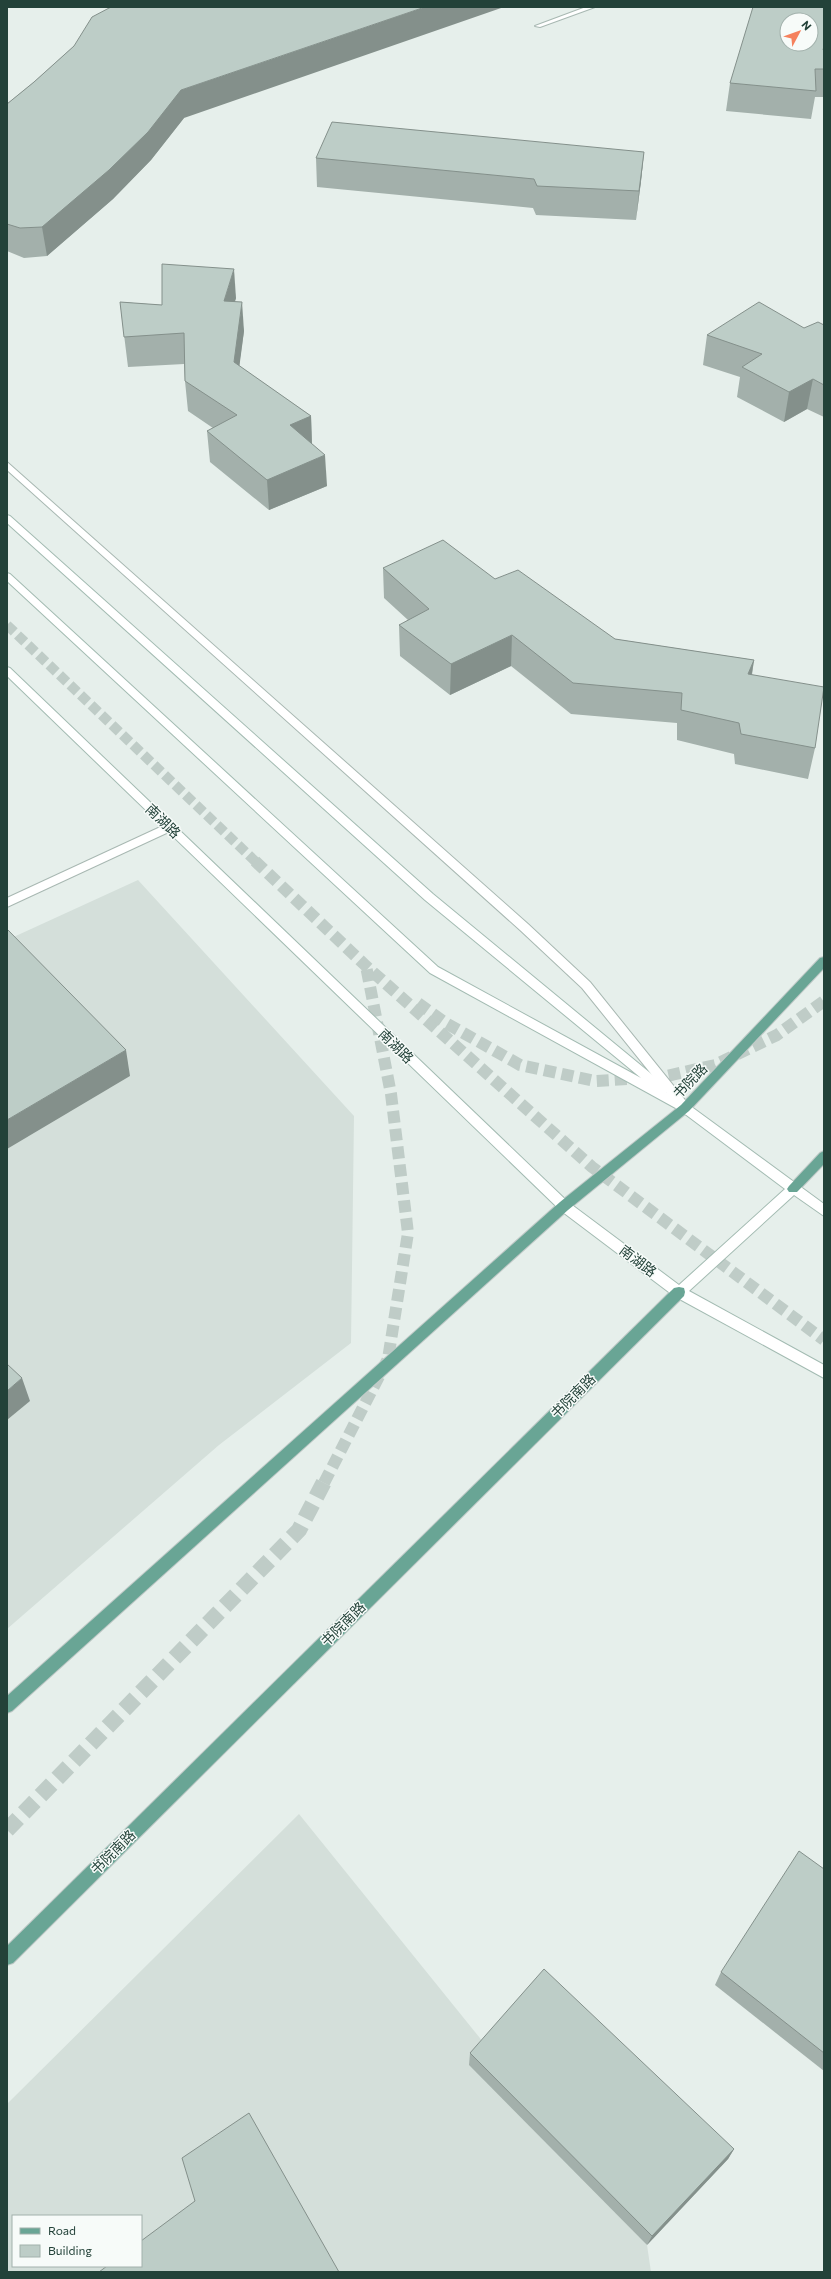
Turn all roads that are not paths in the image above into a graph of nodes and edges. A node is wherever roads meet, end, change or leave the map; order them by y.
1 (592, 7) edge
2 (538, 26) dead end
3 (7, 465) edge
4 (7, 518) edge
5 (7, 576) edge
6 (7, 670) edge
7 (169, 827) junction
8 (7, 903) edge
9 (824, 961) edge
10 (685, 1108) junction
11 (824, 1156) edge
12 (793, 1189) junction
13 (564, 1206) junction
14 (824, 1210) edge
15 (678, 1292) junction
16 (824, 1372) edge
17 (7, 1706) edge
18 (7, 1957) edge

1 - 2 main road
3 - 10 main road
4 - 10 main road
5 - 10 main road
6 - 7 main road, 南湖路
7 - 8 main road
7 - 13 main road, 南湖路
9 - 10 main road, 书院路
10 - 12 main road
10 - 13 main road, 书院路
11 - 12 main road
12 - 14 main road
12 - 15 main road
13 - 15 main road, 南湖路
13 - 17 main road
15 - 16 main road, 南湖路
15 - 18 main road, 书院南路

